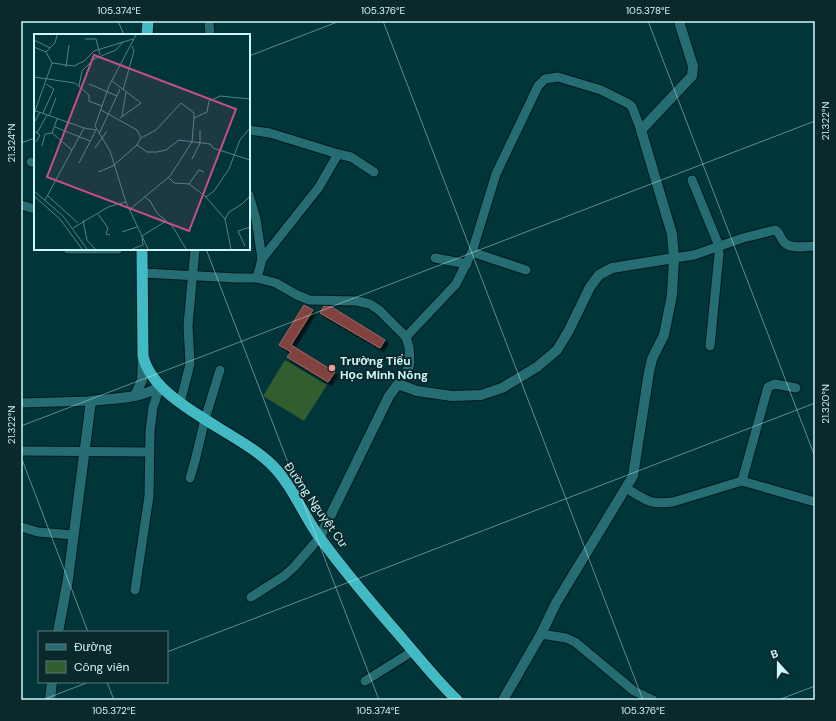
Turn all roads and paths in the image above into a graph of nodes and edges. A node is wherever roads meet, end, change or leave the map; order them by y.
1 (148, 21) edge
2 (209, 21) edge
3 (680, 21) edge
4 (147, 34) edge
5 (210, 34) edge
6 (250, 130) edge
7 (641, 130) junction
8 (338, 154) junction
9 (374, 172) dead end
10 (692, 180) dead end
11 (250, 203) edge
12 (21, 204) edge
13 (34, 210) edge
14 (252, 219) edge
15 (718, 246) junction
16 (815, 246) edge
17 (142, 250) edge
18 (195, 250) edge
19 (472, 252) junction
20 (435, 258) dead end
21 (674, 258) junction
22 (262, 259) junction
23 (467, 264) junction
24 (526, 270) dead end
25 (143, 273) junction
26 (192, 276) junction
27 (257, 278) junction
28 (406, 337) junction
29 (710, 346) dead end
30 (143, 356) junction
31 (220, 370) dead end
32 (398, 384) junction
33 (160, 386) junction
34 (796, 388) dead end
35 (135, 396) junction
36 (91, 401) junction
37 (21, 403) edge
38 (180, 403) junction
39 (205, 419) junction
40 (21, 451) edge
41 (84, 451) junction
42 (149, 452) junction
43 (190, 478) dead end
44 (742, 481) junction
45 (626, 488) junction
46 (815, 502) edge
47 (21, 527) edge
48 (73, 535) junction
49 (320, 537) junction
50 (135, 590) dead end
51 (251, 597) dead end
52 (58, 631) edge
53 (541, 634) junction
54 (413, 651) junction
55 (365, 681) dead end
56 (52, 683) edge
57 (454, 699) edge
58 (50, 700) edge
59 (503, 700) edge
60 (653, 700) edge

1 - 4 highway
2 - 5 street
3 - 7 street
6 - 8 street
7 - 19 street
7 - 21 street
8 - 9 street
8 - 22 street
10 - 15 street
11 - 14 street
12 - 13 street
14 - 22 street
15 - 16 street
15 - 21 street
15 - 29 street
17 - 25 highway, Đường Nguyệt Cư
18 - 26 street
19 - 23 street
19 - 24 street
20 - 23 street
21 - 32 street
21 - 45 street
22 - 27 street
23 - 28 street
25 - 26 street
25 - 30 highway, Đường Nguyệt Cư
26 - 27 street
26 - 38 street
27 - 28 street
28 - 32 street
30 - 33 highway, Đường Nguyệt Cư
30 - 35 street
31 - 39 street
32 - 49 street
33 - 35 street
33 - 38 highway, Đường Nguyệt Cư
33 - 42 street
34 - 44 street
35 - 36 street
36 - 37 street
36 - 41 street
38 - 39 highway, Đường Nguyệt Cư
39 - 43 street
39 - 49 highway, Đường Nguyệt Cư
40 - 41 street
41 - 42 street
41 - 48 street
42 - 50 street
44 - 45 street
44 - 46 street
45 - 53 street
47 - 48 street
48 - 52 street
49 - 51 street
49 - 54 highway, Đường Nguyệt Cư
53 - 59 street
53 - 60 street
54 - 55 street
54 - 57 highway, Đường Nguyệt Cư
56 - 58 street

